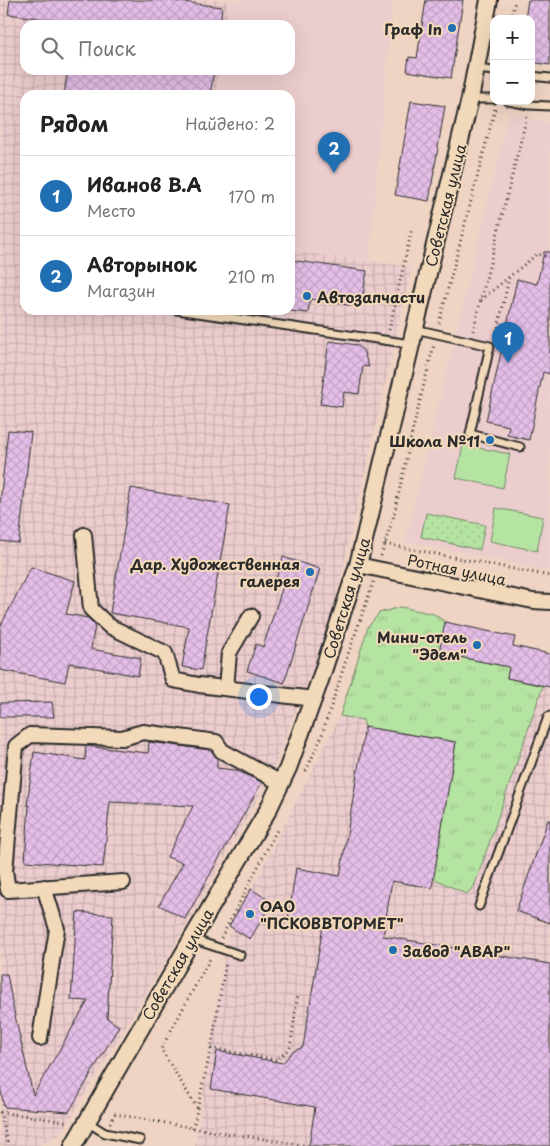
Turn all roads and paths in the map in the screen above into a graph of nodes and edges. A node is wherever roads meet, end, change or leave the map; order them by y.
1 (489, 0) edge
2 (515, 0) edge
3 (512, 15) edge
4 (476, 69) junction
5 (490, 71) edge
6 (535, 76) edge
7 (550, 78) edge
8 (470, 99) junction
9 (490, 99) edge
10 (529, 105) joint
11 (550, 106) edge
12 (412, 228) dead end
13 (550, 257) edge
14 (510, 277) junction
15 (481, 301) junction
16 (211, 315) edge
17 (413, 337) junction
18 (387, 341) junction
19 (470, 342) junction
20 (490, 346) junction
21 (520, 447) dead end
22 (84, 535) dead end
23 (385, 544) dead end
24 (358, 565) junction
25 (550, 576) edge
26 (550, 602) edge
27 (251, 616) dead end
28 (226, 688) junction
29 (314, 699) junction
30 (550, 716) edge
31 (281, 783) junction
32 (123, 882) dead end
33 (44, 887) junction
34 (479, 906) dead end
35 (192, 939) junction
36 (228, 951) junction
37 (240, 955) dead end
38 (298, 994) dead end
39 (40, 1038) dead end
40 (210, 1048) junction
41 (0, 1112) edge
42 (78, 1122) junction
43 (193, 1128) junction
44 (105, 1133) junction
45 (140, 1140) dead end
46 (272, 1140) junction
47 (8, 1146) edge
48 (73, 1146) edge
49 (271, 1146) edge
50 (309, 1146) edge

1 - 4 street, Советская улица
2 - 3 path
4 - 5 lane
4 - 8 street, Советская улица
6 - 7 lane
8 - 9 lane
8 - 17 street, Советская улица
10 - 11 lane
10 - 15 path
12 - 18 path
13 - 14 path
14 - 15 path
14 - 20 path
15 - 19 path
16 - 18 lane
17 - 18 lane
17 - 19 lane
17 - 24 street, Советская улица
19 - 20 lane
20 - 21 lane
22 - 28 street
23 - 25 path
24 - 26 street, Ротная улица
24 - 29 street, Советская улица
27 - 28 street
28 - 29 street
29 - 31 street, Советская улица
30 - 34 lane
31 - 33 street
31 - 35 street, Советская улица
32 - 33 street
33 - 39 street
35 - 36 lane
35 - 42 street, Советская улица
36 - 37 lane
36 - 40 path
38 - 40 path
40 - 43 path
41 - 42 path
41 - 47 path
42 - 44 lane
42 - 48 street, Советская улица
43 - 44 path
43 - 46 path
44 - 45 lane
46 - 49 path
46 - 50 path

